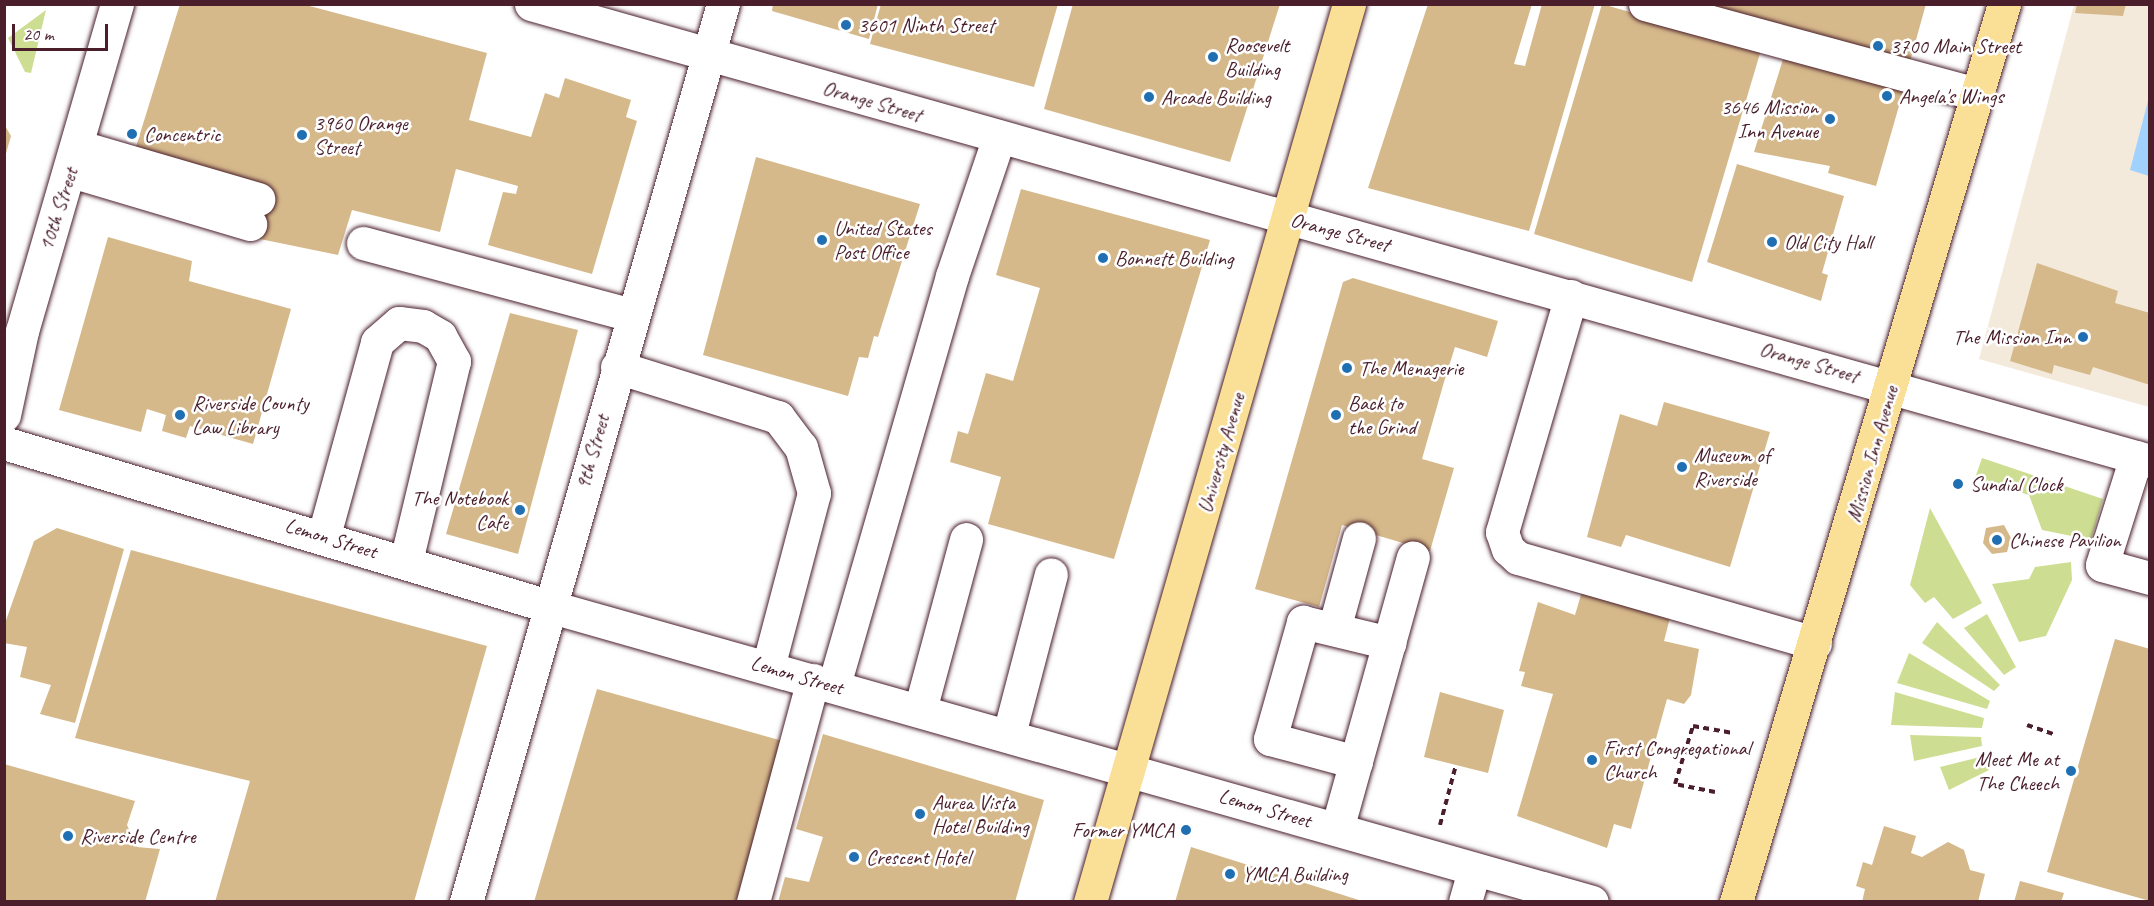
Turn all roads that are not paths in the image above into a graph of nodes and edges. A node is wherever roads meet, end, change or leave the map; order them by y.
1 (117, 4) edge
2 (531, 4) edge
3 (723, 4) edge
4 (1349, 4) edge
5 (1645, 4) edge
6 (2004, 4) edge
7 (706, 56) junction
8 (1977, 94) junction
9 (999, 136) junction
10 (74, 159) junction
11 (254, 212) dead end
12 (1289, 218) junction
13 (363, 243) dead end
14 (1571, 296) junction
15 (632, 315) junction
16 (617, 367) junction
17 (1892, 386) junction
18 (4, 415) edge
19 (4, 443) edge
20 (2143, 459) edge
21 (324, 535) junction
22 (1359, 538) dead end
23 (966, 539) dead end
24 (1413, 557) dead end
25 (406, 561) junction
26 (1051, 574) dead end
27 (2150, 578) edge
28 (548, 606) junction
29 (1334, 629) junction
30 (1389, 643) junction
31 (1815, 643) junction
32 (768, 667) junction
33 (823, 683) junction
34 (920, 710) junction
35 (1009, 734) junction
36 (1356, 762) junction
37 (1131, 768) junction
38 (1337, 829) junction
39 (1474, 870) junction
40 (466, 902) edge
41 (753, 902) edge
42 (1090, 902) edge
43 (1465, 902) edge
44 (1592, 902) edge
45 (1736, 902) edge

1 - 10 street, 10th Street
2 - 7 street, Orange Street
3 - 7 street, 9th Street
4 - 12 main road, University Avenue
5 - 8 street
6 - 8 main road, Mission Inn Avenue
7 - 9 street, Orange Street
7 - 15 street, 9th Street
8 - 17 main road, Mission Inn Avenue
9 - 12 street, Orange Street
9 - 33 street
10 - 11 street
10 - 18 street, 10th Street
12 - 14 street, Orange Street
12 - 37 main road, University Avenue
13 - 15 street
14 - 17 street, Orange Street
14 - 31 street
15 - 16 street, 9th Street
16 - 28 street, 9th Street
16 - 32 street
17 - 20 street, Orange Street
17 - 31 main road, Mission Inn Avenue
19 - 21 street, Lemon Street
20 - 27 street
21 - 25 street, Lemon Street
21 - 25 street
22 - 29 street
23 - 34 street
24 - 30 street
25 - 28 street, Lemon Street
26 - 35 street
28 - 32 street, Lemon Street
28 - 40 street, 9th Street
29 - 30 street
29 - 36 street
30 - 36 street
31 - 45 main road, Mission Inn Avenue
32 - 33 street, Lemon Street
33 - 34 street, Lemon Street
33 - 41 street
34 - 35 street, Lemon Street
35 - 37 street, Lemon Street
36 - 38 street
37 - 38 street, Lemon Street
37 - 42 main road, University Avenue
38 - 39 street, Lemon Street
39 - 43 street
39 - 44 street, Lemon Street

